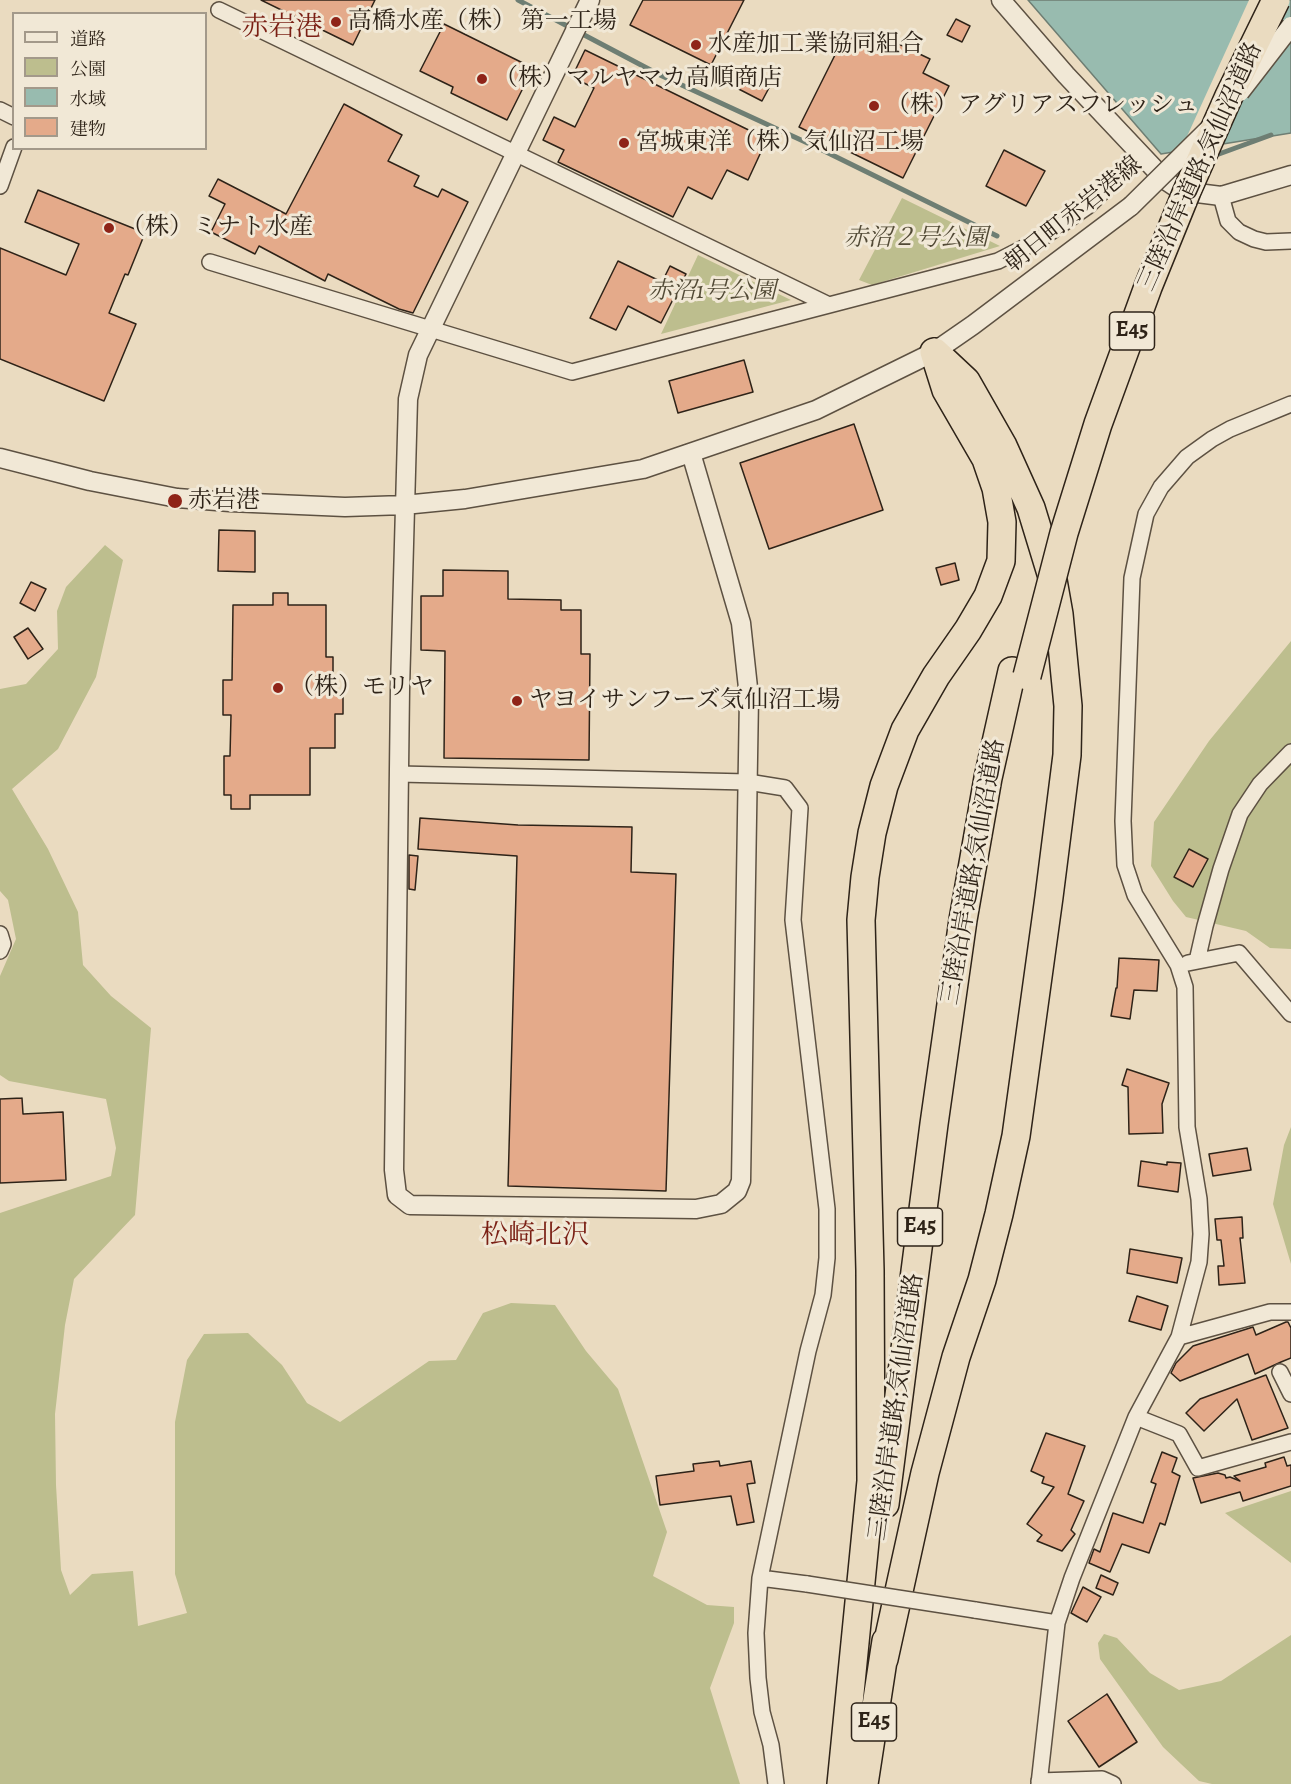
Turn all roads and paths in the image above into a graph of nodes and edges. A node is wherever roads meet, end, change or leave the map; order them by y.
1 (590, 0) edge
2 (1001, 0) edge
3 (1257, 0) edge
4 (1276, 0) edge
5 (219, 10) dead end
6 (1291, 26) edge
7 (13, 150) edge
8 (516, 153) junction
9 (1141, 155) junction
10 (1291, 175) edge
11 (0, 186) edge
12 (1221, 195) junction
13 (1291, 241) edge
14 (210, 262) dead end
15 (829, 305) junction
16 (430, 330) junction
17 (934, 351) junction
18 (1291, 404) edge
19 (691, 453) junction
20 (0, 458) edge
21 (404, 505) junction
22 (1020, 674) junction
23 (1291, 752) edge
24 (399, 774) junction
25 (747, 782) junction
26 (0, 934) edge
27 (0, 951) edge
28 (1197, 961) junction
29 (1178, 965) junction
30 (1291, 1014) edge
31 (1291, 1312) edge
32 (1179, 1337) junction
33 (1280, 1372) dead end
34 (1291, 1394) edge
35 (1136, 1417) junction
36 (1291, 1442) edge
37 (760, 1578) junction
38 (1057, 1623) junction
39 (884, 1659) junction
40 (1039, 1782) edge
41 (776, 1784) edge
42 (842, 1784) edge
43 (864, 1784) edge
44 (1113, 1784) edge

1 - 8 street
2 - 9 street
3 - 22 highway, 三陸沿岸道路;気仙沼道路 / E45, bridge
4 - 22 highway, 三陸沿岸道路;気仙沼道路 / E45, bridge
5 - 8 street
6 - 17 street, 朝日町赤岩港線, bridge
7 - 11 street
8 - 15 street
8 - 16 street
9 - 12 street
9 - 15 street
10 - 12 street
12 - 13 street
14 - 16 street
15 - 16 street
16 - 21 street
17 - 19 street, 朝日町赤岩港線
17 - 39 highway
17 - 42 highway
18 - 29 street
19 - 21 street, 朝日町赤岩港線
19 - 25 street
20 - 21 street, 朝日町赤岩港線
21 - 24 street
22 - 39 highway, 三陸沿岸道路;気仙沼道路 / E45
22 - 42 highway, 三陸沿岸道路;気仙沼道路 / E45
23 - 28 street
24 - 25 street
24 - 25 street
25 - 37 street
26 - 27 street
28 - 29 street
28 - 30 street
29 - 32 street
31 - 32 street
32 - 35 street
33 - 34 street
35 - 36 street
35 - 38 street
37 - 38 street, bridge
37 - 41 street
38 - 40 street
39 - 43 highway, 三陸沿岸道路;気仙沼道路 / E45
40 - 44 street

